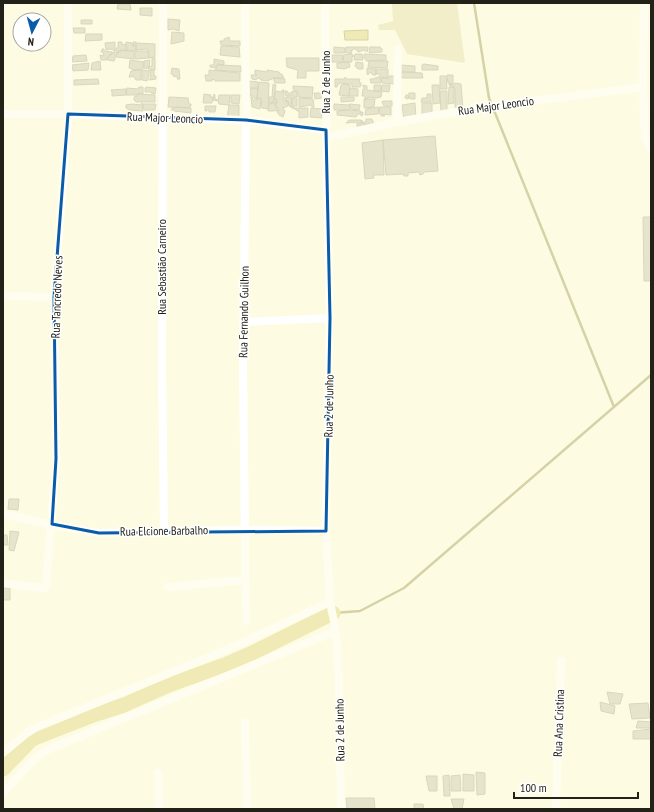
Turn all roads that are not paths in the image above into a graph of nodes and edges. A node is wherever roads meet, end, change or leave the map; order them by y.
1 (68, 3) edge
2 (163, 3) edge
3 (245, 3) edge
4 (325, 3) edge
5 (644, 3) edge
6 (398, 49) dead end
7 (643, 87) junction
8 (3, 114) edge
9 (68, 114) junction
10 (162, 118) junction
11 (246, 120) junction
12 (397, 122) junction
13 (326, 130) junction
14 (326, 138) junction
15 (651, 149) edge
16 (3, 296) edge
17 (54, 297) junction
18 (330, 318) junction
19 (244, 322) junction
20 (3, 514) edge
21 (52, 524) junction
22 (164, 530) junction
23 (245, 530) junction
24 (326, 531) junction
25 (245, 580) junction
26 (3, 583) edge
27 (168, 587) dead end
28 (330, 602) junction
29 (246, 621) dead end
30 (336, 631) junction
31 (560, 661) dead end
32 (245, 722) dead end
33 (3, 753) edge
34 (158, 773) dead end
35 (3, 793) edge
36 (159, 809) edge
37 (247, 809) edge
38 (341, 809) edge
39 (556, 809) edge

1 - 9 street, Rua Tancredo Neves
2 - 10 street, Rua Sebastião Carneiro
3 - 11 street, Rua Fernando Guilhon
4 - 13 street, Rua 2 de Junho
5 - 7 street
6 - 12 street
7 - 12 street, Rua Major Leoncio
7 - 15 street
8 - 9 street, Rua Major Leoncio
9 - 10 street, Rua Major Leoncio
9 - 17 street, Rua Tancredo Neves
10 - 11 street, Rua Major Leoncio
10 - 22 street, Rua Sebastião Carneiro
11 - 13 street, Rua Major Leoncio
11 - 19 street, Rua Fernando Guilhon
12 - 14 street, Rua Major Leoncio
13 - 14 street, Rua 2 de Junho
14 - 18 street, Rua 2 de Junho
16 - 17 street
17 - 21 street, Rua Tancredo Neves
18 - 19 street
18 - 24 street, Rua 2 de Junho
19 - 23 street, Rua Fernando Guilhon
20 - 21 street, Rua Elcione Barbalho
21 - 22 street, Rua Elcione Barbalho
21 - 26 street, Rua Tancredo Neves
22 - 23 street, Rua Elcione Barbalho
23 - 24 street, Rua Elcione Barbalho
23 - 25 street, Rua Fernando Guilhon
24 - 28 street, Rua 2 de Junho
25 - 27 street
25 - 29 street, Rua Fernando Guilhon
28 - 30 street, Rua 2 de Junho
28 - 33 street
30 - 35 street
30 - 38 street, Rua 2 de Junho
31 - 39 street, Rua Ana Cristina
32 - 37 street
34 - 36 street

